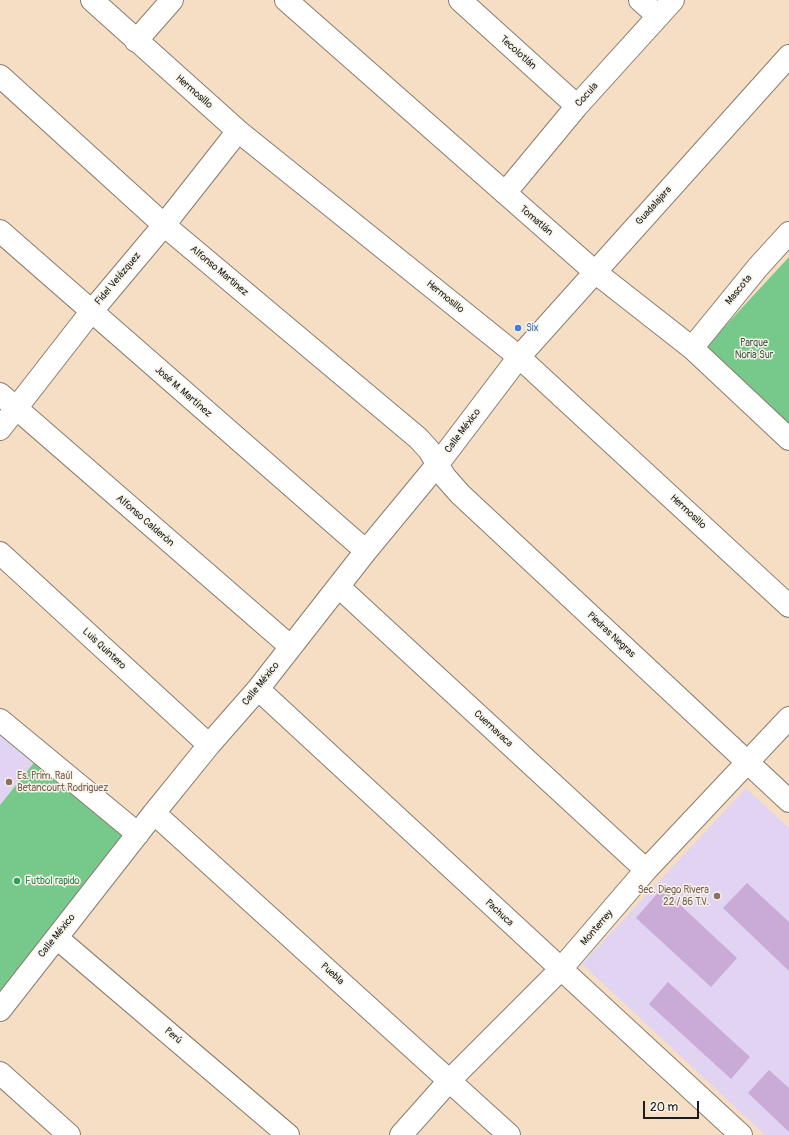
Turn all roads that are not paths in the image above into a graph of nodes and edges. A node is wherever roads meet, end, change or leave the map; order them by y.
1 (92, 0) edge
2 (172, 0) edge
3 (286, 0) edge
4 (460, 0) edge
5 (640, 0) edge
6 (672, 0) edge
7 (658, 16) junction
8 (136, 41) junction
9 (789, 56) edge
10 (0, 76) edge
11 (577, 106) junction
12 (238, 131) junction
13 (505, 193) junction
14 (164, 225) junction
15 (0, 231) edge
16 (789, 234) edge
17 (595, 272) junction
18 (91, 312) junction
19 (692, 348) junction
20 (519, 357) junction
21 (0, 394) edge
22 (17, 409) junction
23 (0, 429) edge
24 (789, 439) edge
25 (436, 466) junction
26 (366, 551) junction
27 (0, 553) edge
28 (339, 588) junction
29 (789, 606) edge
30 (291, 647) junction
31 (258, 689) junction
32 (789, 718) edge
33 (0, 720) edge
34 (209, 745) junction
35 (747, 762) junction
36 (789, 801) edge
37 (154, 813) junction
38 (138, 834) junction
39 (646, 870) junction
40 (57, 938) junction
41 (560, 970) junction
42 (0, 1010) edge
43 (0, 1073) edge
44 (450, 1081) junction
45 (69, 1135) edge
46 (288, 1135) edge
47 (401, 1135) edge
48 (509, 1135) edge
49 (740, 1135) edge

1 - 8 street, Hermosillo
2 - 8 street
3 - 13 street, Tomatlán
4 - 11 street, Tecolotlán
5 - 7 street
6 - 7 street, Cocula
7 - 11 street, Cocula
8 - 12 street, Hermosillo
9 - 17 street, Guadalajara
10 - 14 street, Alfonso Martinez
11 - 13 street, Cocula
12 - 14 street, Fidel Velázquez
12 - 20 street, Hermosillo
13 - 17 street, Tomatlán
14 - 18 street, Fidel Velázquez
14 - 25 street, Alfonso Martinez
15 - 18 street, José M. Martínez
16 - 19 street, Mascota
17 - 19 street, Tomatlán
17 - 20 street, Guadalajara
18 - 22 street, Fidel Velázquez
18 - 26 street, José M. Martínez
19 - 24 street, Tomatlán
20 - 25 street, Calle México
20 - 29 street, Hermosillo
21 - 22 street, Alfonso Calderón
22 - 23 street, Fidel Velázquez
22 - 30 street, Alfonso Calderón
25 - 26 street, Calle México
25 - 35 street, Piedras Negras
26 - 28 street, Calle México
27 - 34 street, Luis Quintero
28 - 30 street, Calle México
28 - 39 street, Cuernavaca
30 - 31 street, Calle México
31 - 34 street, Calle México
31 - 41 street, Pachuca
32 - 35 street, Monterrey
33 - 38 street
34 - 37 street, Calle México
35 - 36 street, Piedras Negras
35 - 39 street, Monterrey
37 - 38 street, Calle México
37 - 44 street, Puebla
38 - 40 street, Calle México
39 - 41 street, Monterrey
40 - 42 street, Calle México
40 - 46 street, Perú
41 - 44 street, Monterrey
41 - 49 street, Pachuca
43 - 45 street
44 - 47 street, Monterrey
44 - 48 street, Puebla

